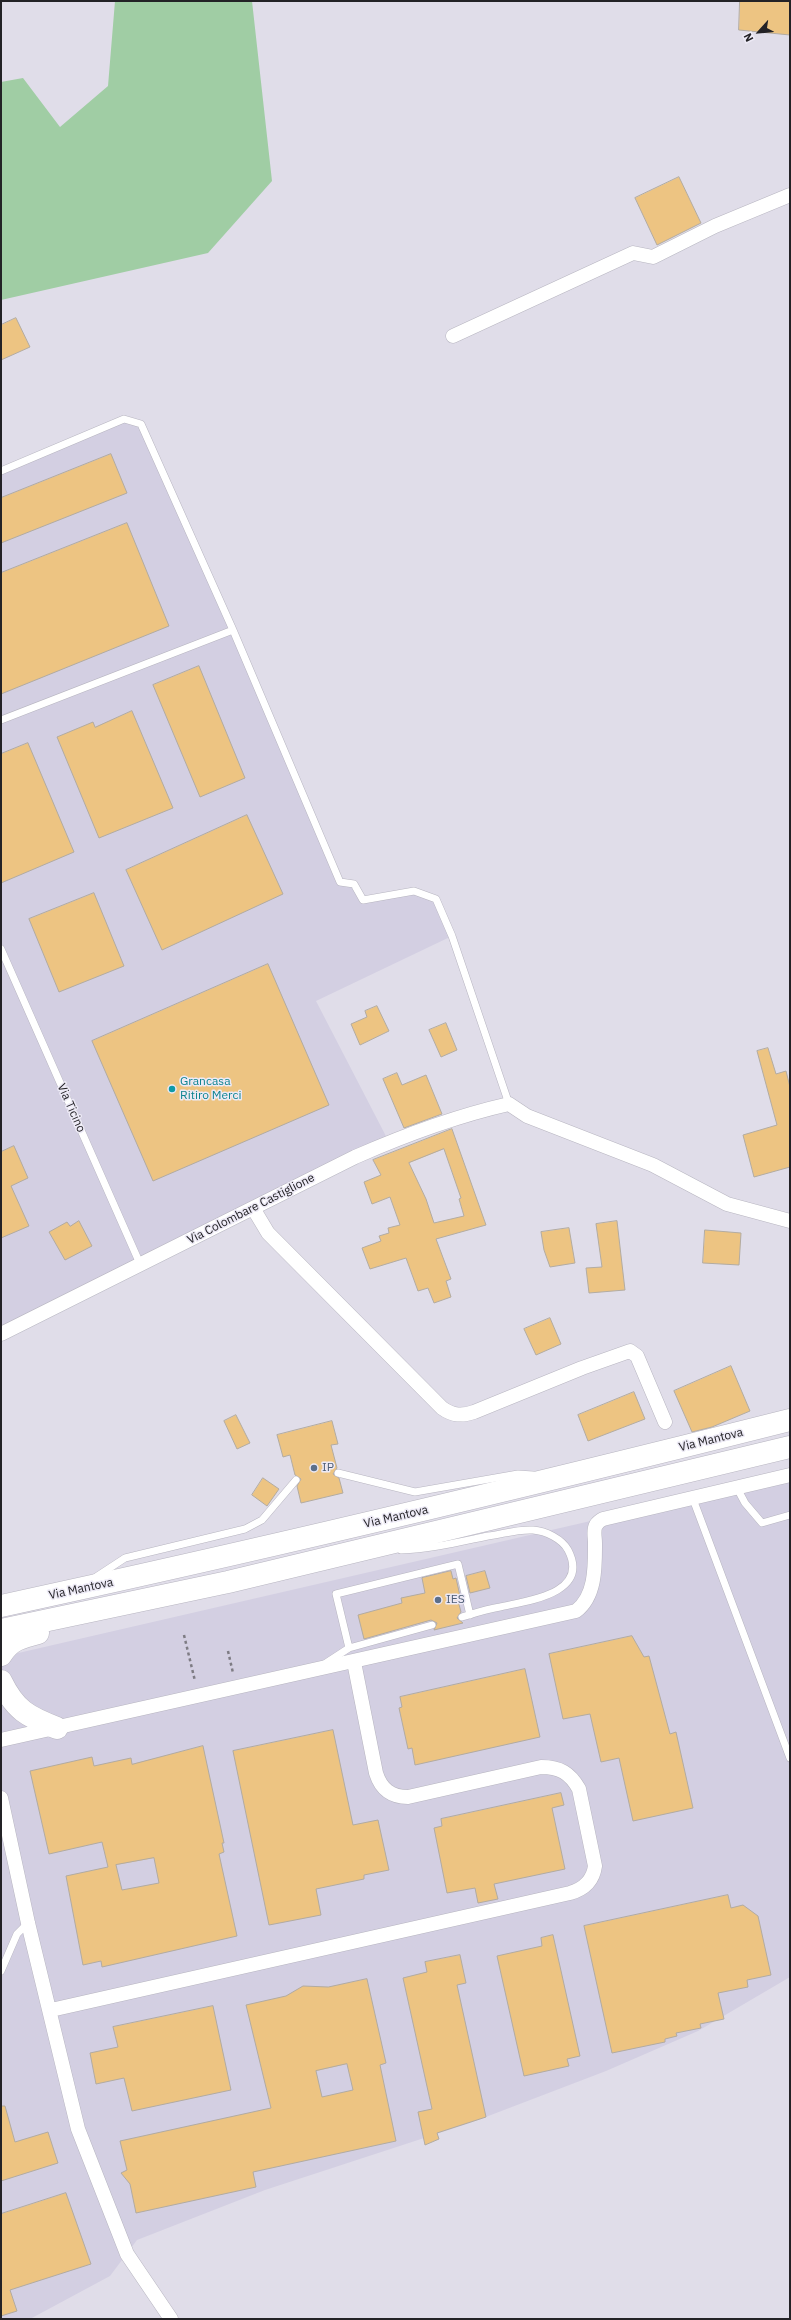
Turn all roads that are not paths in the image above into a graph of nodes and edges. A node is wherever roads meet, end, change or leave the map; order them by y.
1 (790, 194) edge
2 (453, 336) dead end
3 (1, 471) edge
4 (233, 630) junction
5 (1, 720) edge
6 (1, 949) edge
7 (509, 1104) junction
8 (253, 1208) junction
9 (790, 1221) edge
10 (141, 1266) junction
11 (1, 1334) edge
12 (790, 1420) edge
13 (665, 1422) dead end
14 (790, 1447) edge
15 (338, 1473) dead end
16 (790, 1475) edge
17 (568, 1476) junction
18 (296, 1480) dead end
19 (736, 1488) junction
20 (692, 1499) junction
21 (790, 1515) edge
22 (347, 1553) junction
23 (79, 1589) junction
24 (1, 1606) edge
25 (92, 1609) junction
26 (470, 1615) junction
27 (462, 1617) dead end
28 (432, 1625) dead end
29 (1, 1630) edge
30 (349, 1648) junction
31 (1, 1655) edge
32 (354, 1662) junction
33 (320, 1668) junction
34 (1, 1681) edge
35 (57, 1728) junction
36 (1, 1740) edge
37 (790, 1758) edge
38 (1, 1798) edge
39 (28, 1922) junction
40 (1, 1971) edge
41 (51, 2010) junction
42 (171, 2319) edge

1 - 2 street
3 - 4 lane
4 - 5 lane
4 - 7 lane
6 - 10 lane, Via Ticino
7 - 8 street, Via Colombare Castiglione
7 - 9 street
8 - 10 street, Via Colombare Castiglione
8 - 13 street
10 - 11 street, Via Colombare Castiglione
12 - 17 highway, Via Mantova
14 - 22 highway, Via Mantova
15 - 17 lane
16 - 19 street
17 - 23 highway, Via Mantova
18 - 23 lane
19 - 20 street
19 - 21 lane
20 - 32 street
20 - 37 lane
22 - 25 highway, Via Mantova
22 - 26 lane
23 - 24 highway, Via Mantova
25 - 29 highway, Via Mantova
25 - 31 highway
26 - 27 lane
26 - 30 lane
28 - 30 lane
30 - 33 lane
32 - 33 street
32 - 41 street
33 - 35 street
34 - 35 highway
35 - 36 street
38 - 39 street
39 - 40 lane
39 - 41 street
41 - 42 street

